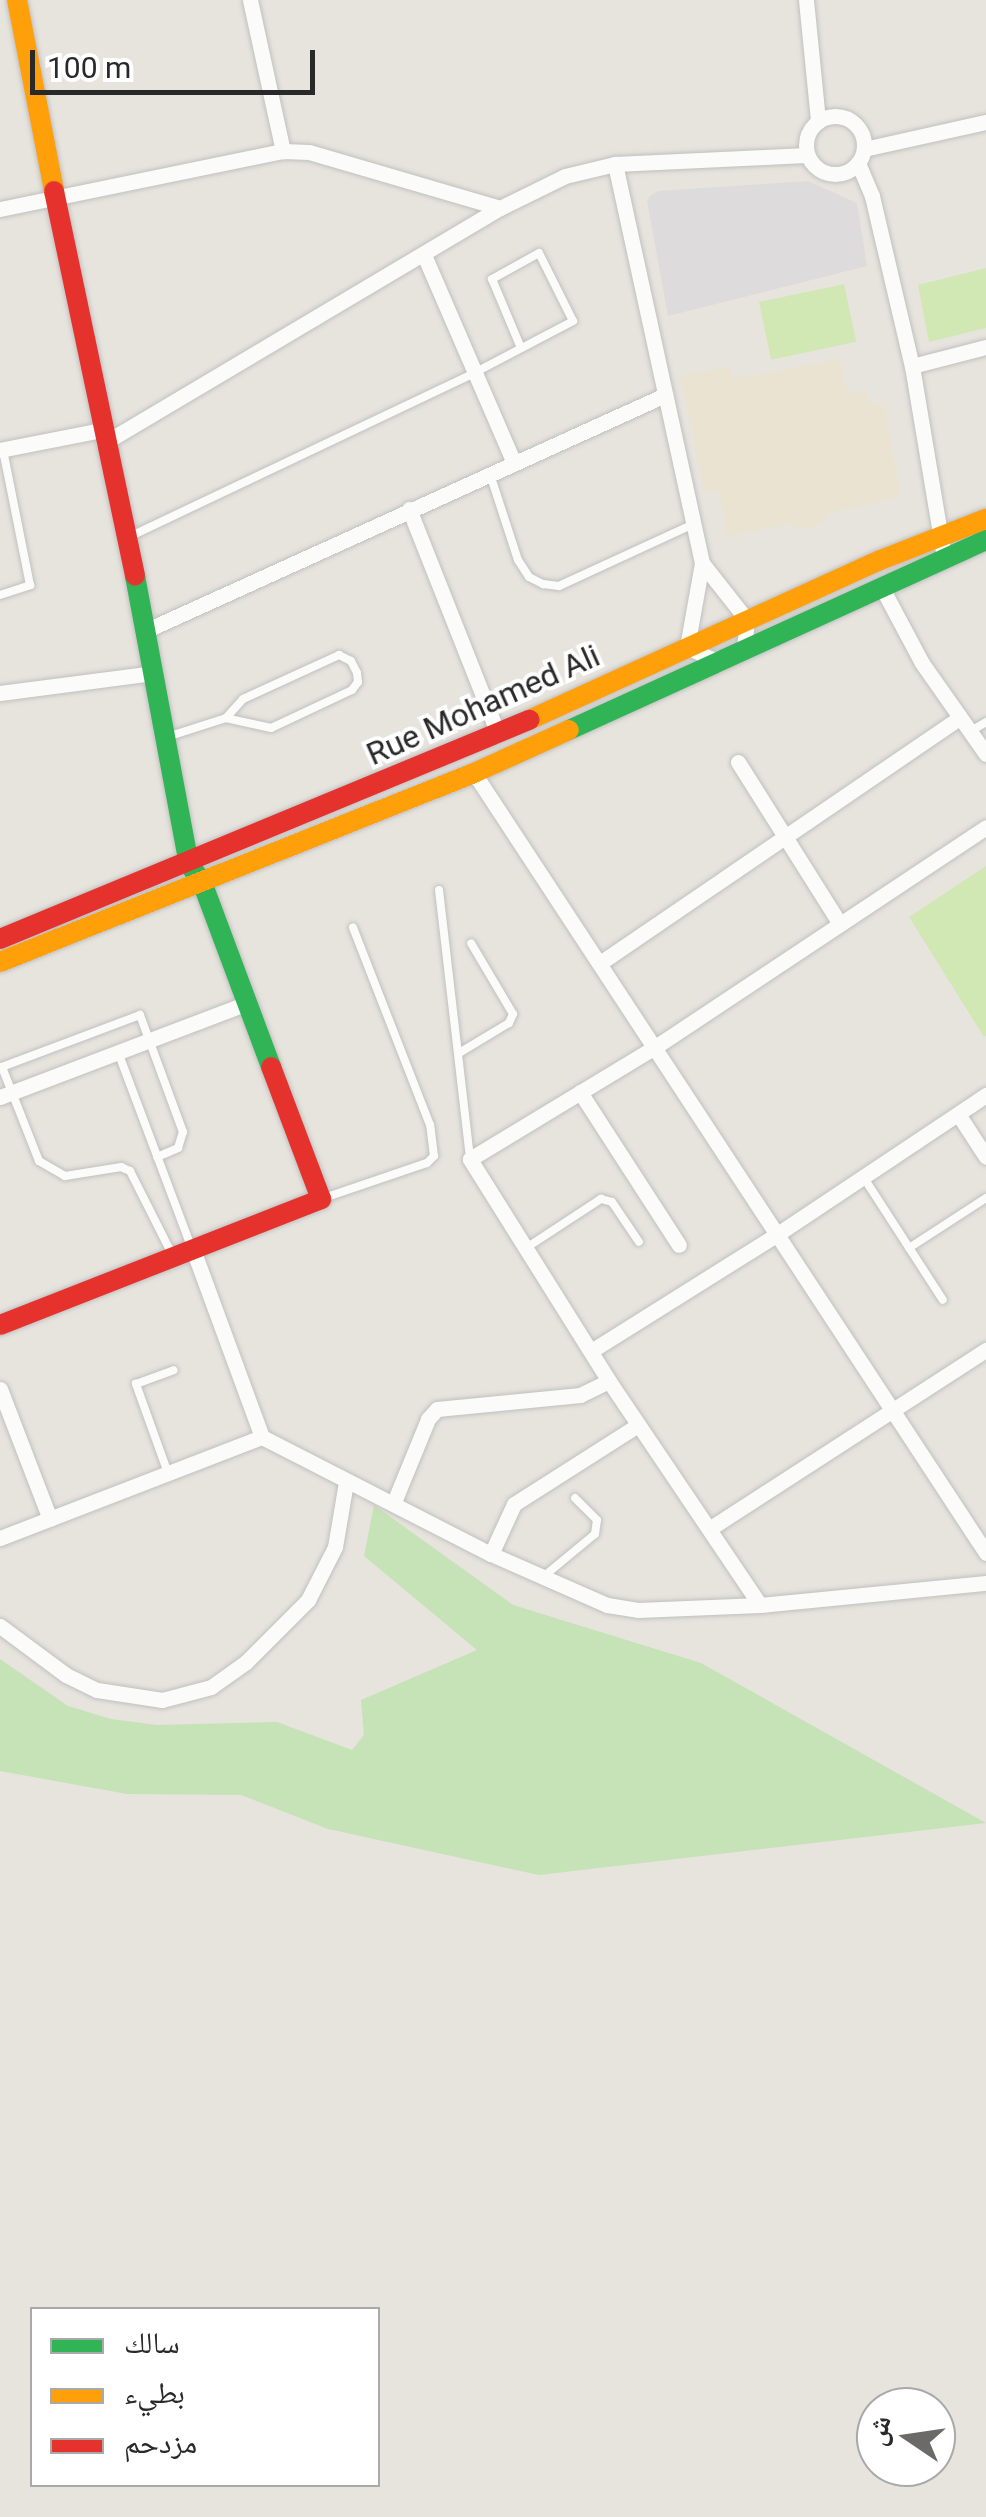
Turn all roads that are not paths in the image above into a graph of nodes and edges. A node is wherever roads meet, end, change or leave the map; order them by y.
1 (15, 0) edge
2 (250, 0) edge
3 (806, 0) edge
4 (0, 3) edge
5 (818, 121) junction
6 (986, 122) edge
7 (283, 152) junction
8 (807, 156) junction
9 (861, 156) junction
10 (615, 164) junction
11 (56, 198) junction
12 (500, 208) junction
13 (0, 210) edge
14 (424, 255) junction
15 (986, 346) edge
16 (521, 348) junction
17 (912, 366) junction
18 (474, 373) junction
19 (665, 395) junction
20 (102, 437) junction
21 (2, 450) edge
22 (514, 463) junction
23 (490, 474) junction
24 (409, 510) junction
25 (986, 518) edge
26 (694, 524) junction
27 (940, 534) junction
28 (127, 538) junction
29 (986, 540) edge
30 (944, 558) junction
31 (702, 563) junction
32 (882, 586) junction
33 (0, 595) edge
34 (747, 620) junction
35 (147, 630) junction
36 (687, 647) junction
37 (744, 649) junction
38 (718, 662) junction
39 (154, 673) junction
40 (0, 693) edge
41 (226, 718) junction
42 (959, 718) junction
43 (986, 722) edge
44 (970, 732) junction
45 (498, 734) junction
46 (166, 737) junction
47 (986, 754) edge
48 (738, 762) dead end
49 (474, 774) junction
50 (986, 827) edge
51 (785, 834) junction
52 (189, 864) junction
53 (202, 882) junction
54 (439, 890) dead end
55 (840, 924) junction
56 (353, 927) dead end
57 (0, 939) edge
58 (471, 943) dead end
59 (0, 962) edge
60 (600, 964) junction
61 (247, 1003) junction
62 (151, 1040) junction
63 (655, 1047) junction
64 (118, 1052) junction
65 (459, 1053) junction
66 (580, 1092) junction
67 (4, 1095) edge
68 (986, 1096) edge
69 (958, 1114) junction
70 (158, 1157) junction
71 (986, 1157) edge
72 (470, 1159) junction
73 (864, 1177) junction
74 (986, 1198) edge
75 (321, 1199) junction
76 (780, 1234) junction
77 (640, 1242) dead end
78 (679, 1245) dead end
79 (526, 1248) junction
80 (909, 1248) junction
81 (183, 1253) junction
82 (943, 1300) dead end
83 (0, 1324) edge
84 (986, 1350) edge
85 (591, 1351) junction
86 (174, 1370) dead end
87 (609, 1381) junction
88 (0, 1388) edge
89 (894, 1412) junction
90 (638, 1425) junction
91 (262, 1437) junction
92 (168, 1473) junction
93 (346, 1482) junction
94 (575, 1498) dead end
95 (394, 1502) junction
96 (50, 1518) junction
97 (708, 1529) junction
98 (0, 1538) edge
99 (986, 1553) edge
100 (491, 1554) junction
101 (543, 1576) junction
102 (986, 1583) edge
103 (760, 1605) junction
104 (0, 1626) edge

1 - 4 street
1 - 11 street
2 - 7 street
3 - 5 street
5 - 8 street
5 - 9 street
6 - 9 street
7 - 11 street
7 - 12 street
8 - 9 street
8 - 10 street
9 - 17 street
10 - 12 street
10 - 19 street
11 - 13 street
11 - 20 street
12 - 14 street
14 - 18 street
14 - 20 street
15 - 17 street
16 - 16 lane
16 - 18 lane
17 - 27 street
18 - 22 street
18 - 28 lane
19 - 22 street
19 - 26 street
20 - 21 street
20 - 28 street
21 - 33 lane
22 - 23 street
23 - 24 street
23 - 26 lane
24 - 35 street
24 - 45 street
25 - 27 street, Rue Mohamed Ali
26 - 31 street
27 - 30 street
27 - 34 street, Rue Mohamed Ali
28 - 35 street
29 - 30 street
30 - 32 street
31 - 34 street
31 - 36 street
32 - 37 street
32 - 42 street
34 - 36 street, Rue Mohamed Ali
34 - 37 street
35 - 39 street
36 - 38 street
36 - 45 street, Rue Mohamed Ali
37 - 38 street
38 - 49 street
39 - 40 street
39 - 46 street
41 - 41 lane
41 - 46 lane
42 - 44 street
42 - 51 street
43 - 44 lane
44 - 47 street
45 - 52 street, Rue Mohamed Ali
46 - 52 street
48 - 51 street
49 - 53 street
49 - 60 street
50 - 55 street
51 - 55 street
51 - 60 street
52 - 53 street
52 - 57 street, Rue Mohamed Ali
53 - 59 street
53 - 61 street
54 - 65 lane
55 - 63 street
56 - 75 lane
58 - 65 lane
60 - 63 street
61 - 62 street
61 - 75 street
62 - 64 street
62 - 67 lane
62 - 70 lane
63 - 66 street
63 - 76 street
64 - 67 street
64 - 70 lane
65 - 72 lane
66 - 72 street
66 - 78 street
67 - 81 lane
68 - 69 street
69 - 71 street
69 - 73 street
70 - 81 lane
72 - 79 street
73 - 76 street
73 - 80 lane
74 - 80 lane
75 - 81 street
76 - 85 street
76 - 89 street
77 - 79 lane
79 - 85 street
80 - 82 lane
81 - 83 street
81 - 91 street
84 - 89 street
85 - 87 street
86 - 92 lane
87 - 90 street
87 - 95 street
88 - 96 street
89 - 97 street
89 - 99 street
90 - 97 street
90 - 100 street
91 - 92 street
91 - 93 street
92 - 96 street
93 - 95 street
93 - 104 street
94 - 101 lane
95 - 100 street
96 - 98 street
97 - 103 street
100 - 101 street
101 - 103 street
102 - 103 street

